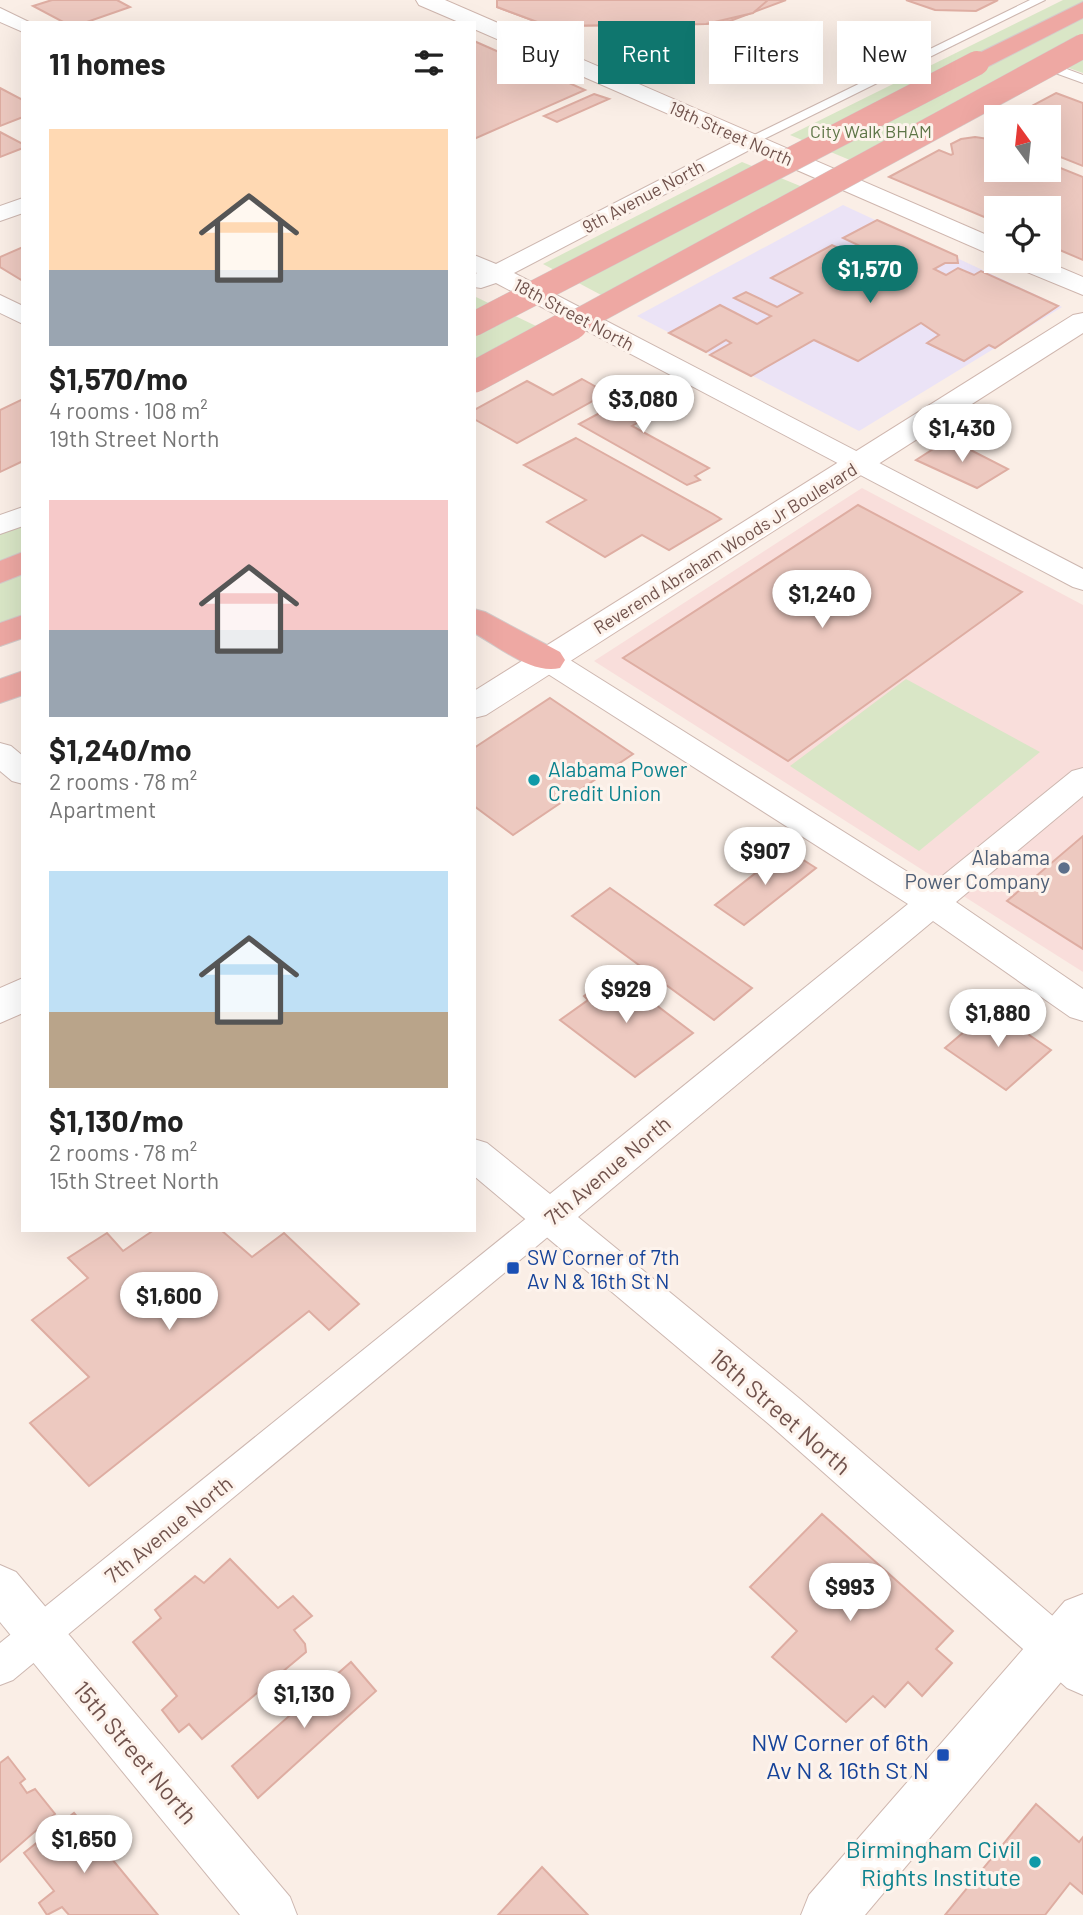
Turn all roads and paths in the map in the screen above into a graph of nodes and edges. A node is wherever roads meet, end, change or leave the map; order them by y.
1 (427, 0) edge
2 (1039, 0) edge
3 (1083, 9) edge
4 (0, 14) edge
5 (474, 21) edge
6 (476, 22) edge
7 (21, 25) edge
8 (1083, 46) edge
9 (1040, 63) dead end
10 (1083, 79) edge
11 (749, 141) junction
12 (21, 206) edge
13 (0, 214) edge
14 (984, 244) edge
15 (481, 273) edge
16 (1051, 273) edge
17 (1083, 287) edge
18 (0, 302) edge
19 (21, 316) edge
20 (1083, 321) edge
21 (476, 323) edge
22 (476, 376) edge
23 (860, 463) junction
24 (21, 515) edge
25 (0, 526) edge
26 (21, 563) edge
27 (0, 573) edge
28 (1083, 580) edge
29 (476, 620) edge
30 (21, 626) edge
31 (0, 636) edge
32 (548, 660) junction
33 (476, 706) edge
34 (0, 754) edge
35 (21, 771) edge
36 (1083, 779) edge
37 (932, 903) junction
38 (21, 994) edge
39 (1083, 1007) edge
40 (0, 1008) edge
41 (476, 1156) edge
42 (550, 1217) junction
43 (0, 1587) edge
44 (40, 1635) junction
45 (1074, 1647) edge
46 (0, 1667) edge
47 (272, 1915) edge
48 (830, 1915) edge

1 - 5 main road, 19th Street North
2 - 11 street, 9th Avenue North
3 - 21 highway, bridge
4 - 7 street
6 - 11 main road, 19th Street North
8 - 22 highway, bridge
9 - 10 street
11 - 14 main road, 19th Street North
11 - 15 street, 9th Avenue North
12 - 13 street
15 - 23 street, 18th Street North
16 - 17 main road
18 - 19 street
20 - 23 main road, Reverend Abraham Woods Jr Boulevard
23 - 28 street, 18th Street North
23 - 32 main road, Reverend Abraham Woods Jr Boulevard
24 - 25 street
26 - 27 highway
29 - 32 highway
30 - 31 highway
32 - 33 main road, Reverend Abraham Woods Jr Boulevard
32 - 37 street
34 - 35 street
36 - 37 street, 7th Avenue North
37 - 39 street
37 - 42 street, 7th Avenue North
38 - 40 main road
41 - 42 street, 16th Street North
42 - 44 street, 7th Avenue North
42 - 45 street, 16th Street North
43 - 44 street, 15th Street North
44 - 46 street, 7th Avenue North
44 - 47 street, 15th Street North
45 - 48 main road

